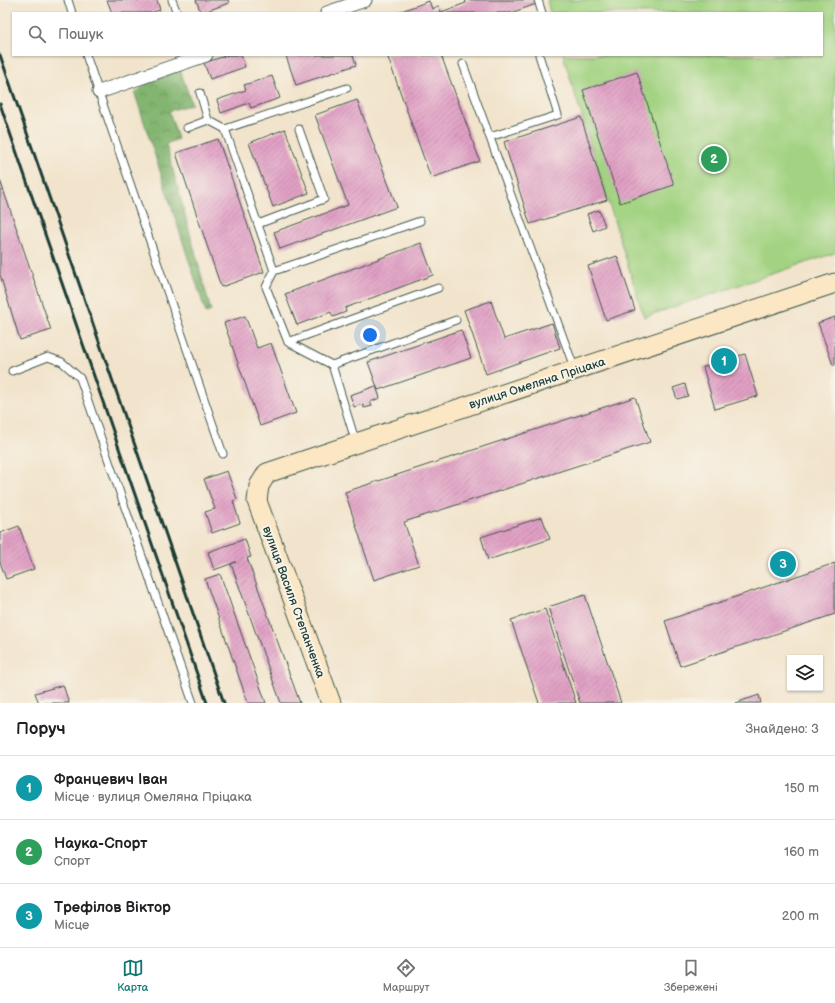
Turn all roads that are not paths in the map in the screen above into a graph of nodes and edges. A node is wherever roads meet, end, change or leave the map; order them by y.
1 (68, 0) edge
2 (172, 0) edge
3 (365, 0) edge
4 (538, 0) edge
5 (72, 12) edge
6 (177, 12) edge
7 (330, 12) edge
8 (542, 12) edge
9 (86, 56) edge
10 (203, 56) edge
11 (539, 56) edge
12 (463, 64) dead end
13 (348, 88) dead end
14 (99, 92) junction
15 (200, 93) dead end
16 (208, 120) junction
17 (187, 128) dead end
18 (299, 128) dead end
19 (225, 129) junction
20 (490, 137) junction
21 (420, 221) dead end
22 (258, 224) junction
23 (274, 271) junction
24 (835, 283) edge
25 (438, 288) dead end
26 (456, 320) dead end
27 (288, 342) junction
28 (332, 365) junction
29 (575, 370) junction
30 (12, 371) dead end
31 (356, 443) junction
32 (223, 454) dead end
33 (257, 501) joint
34 (193, 703) edge
35 (331, 703) edge

1 - 5 lane
2 - 6 lane
3 - 7 street
4 - 8 lane
9 - 14 lane
10 - 14 street
11 - 20 lane
12 - 20 lane
13 - 19 lane
14 - 32 lane
15 - 16 lane
16 - 17 lane
16 - 19 lane
18 - 22 lane
19 - 22 lane
20 - 29 lane
21 - 23 lane
22 - 23 lane
23 - 27 lane
24 - 29 street, вулиця Омеляна Пріцака
25 - 27 lane
26 - 28 lane
27 - 28 lane
28 - 31 lane
29 - 31 street, вулиця Омеляна Пріцака
30 - 34 lane
31 - 33 street, вулиця Омеляна Пріцака
33 - 35 street, вулиця Василя Степанченка

